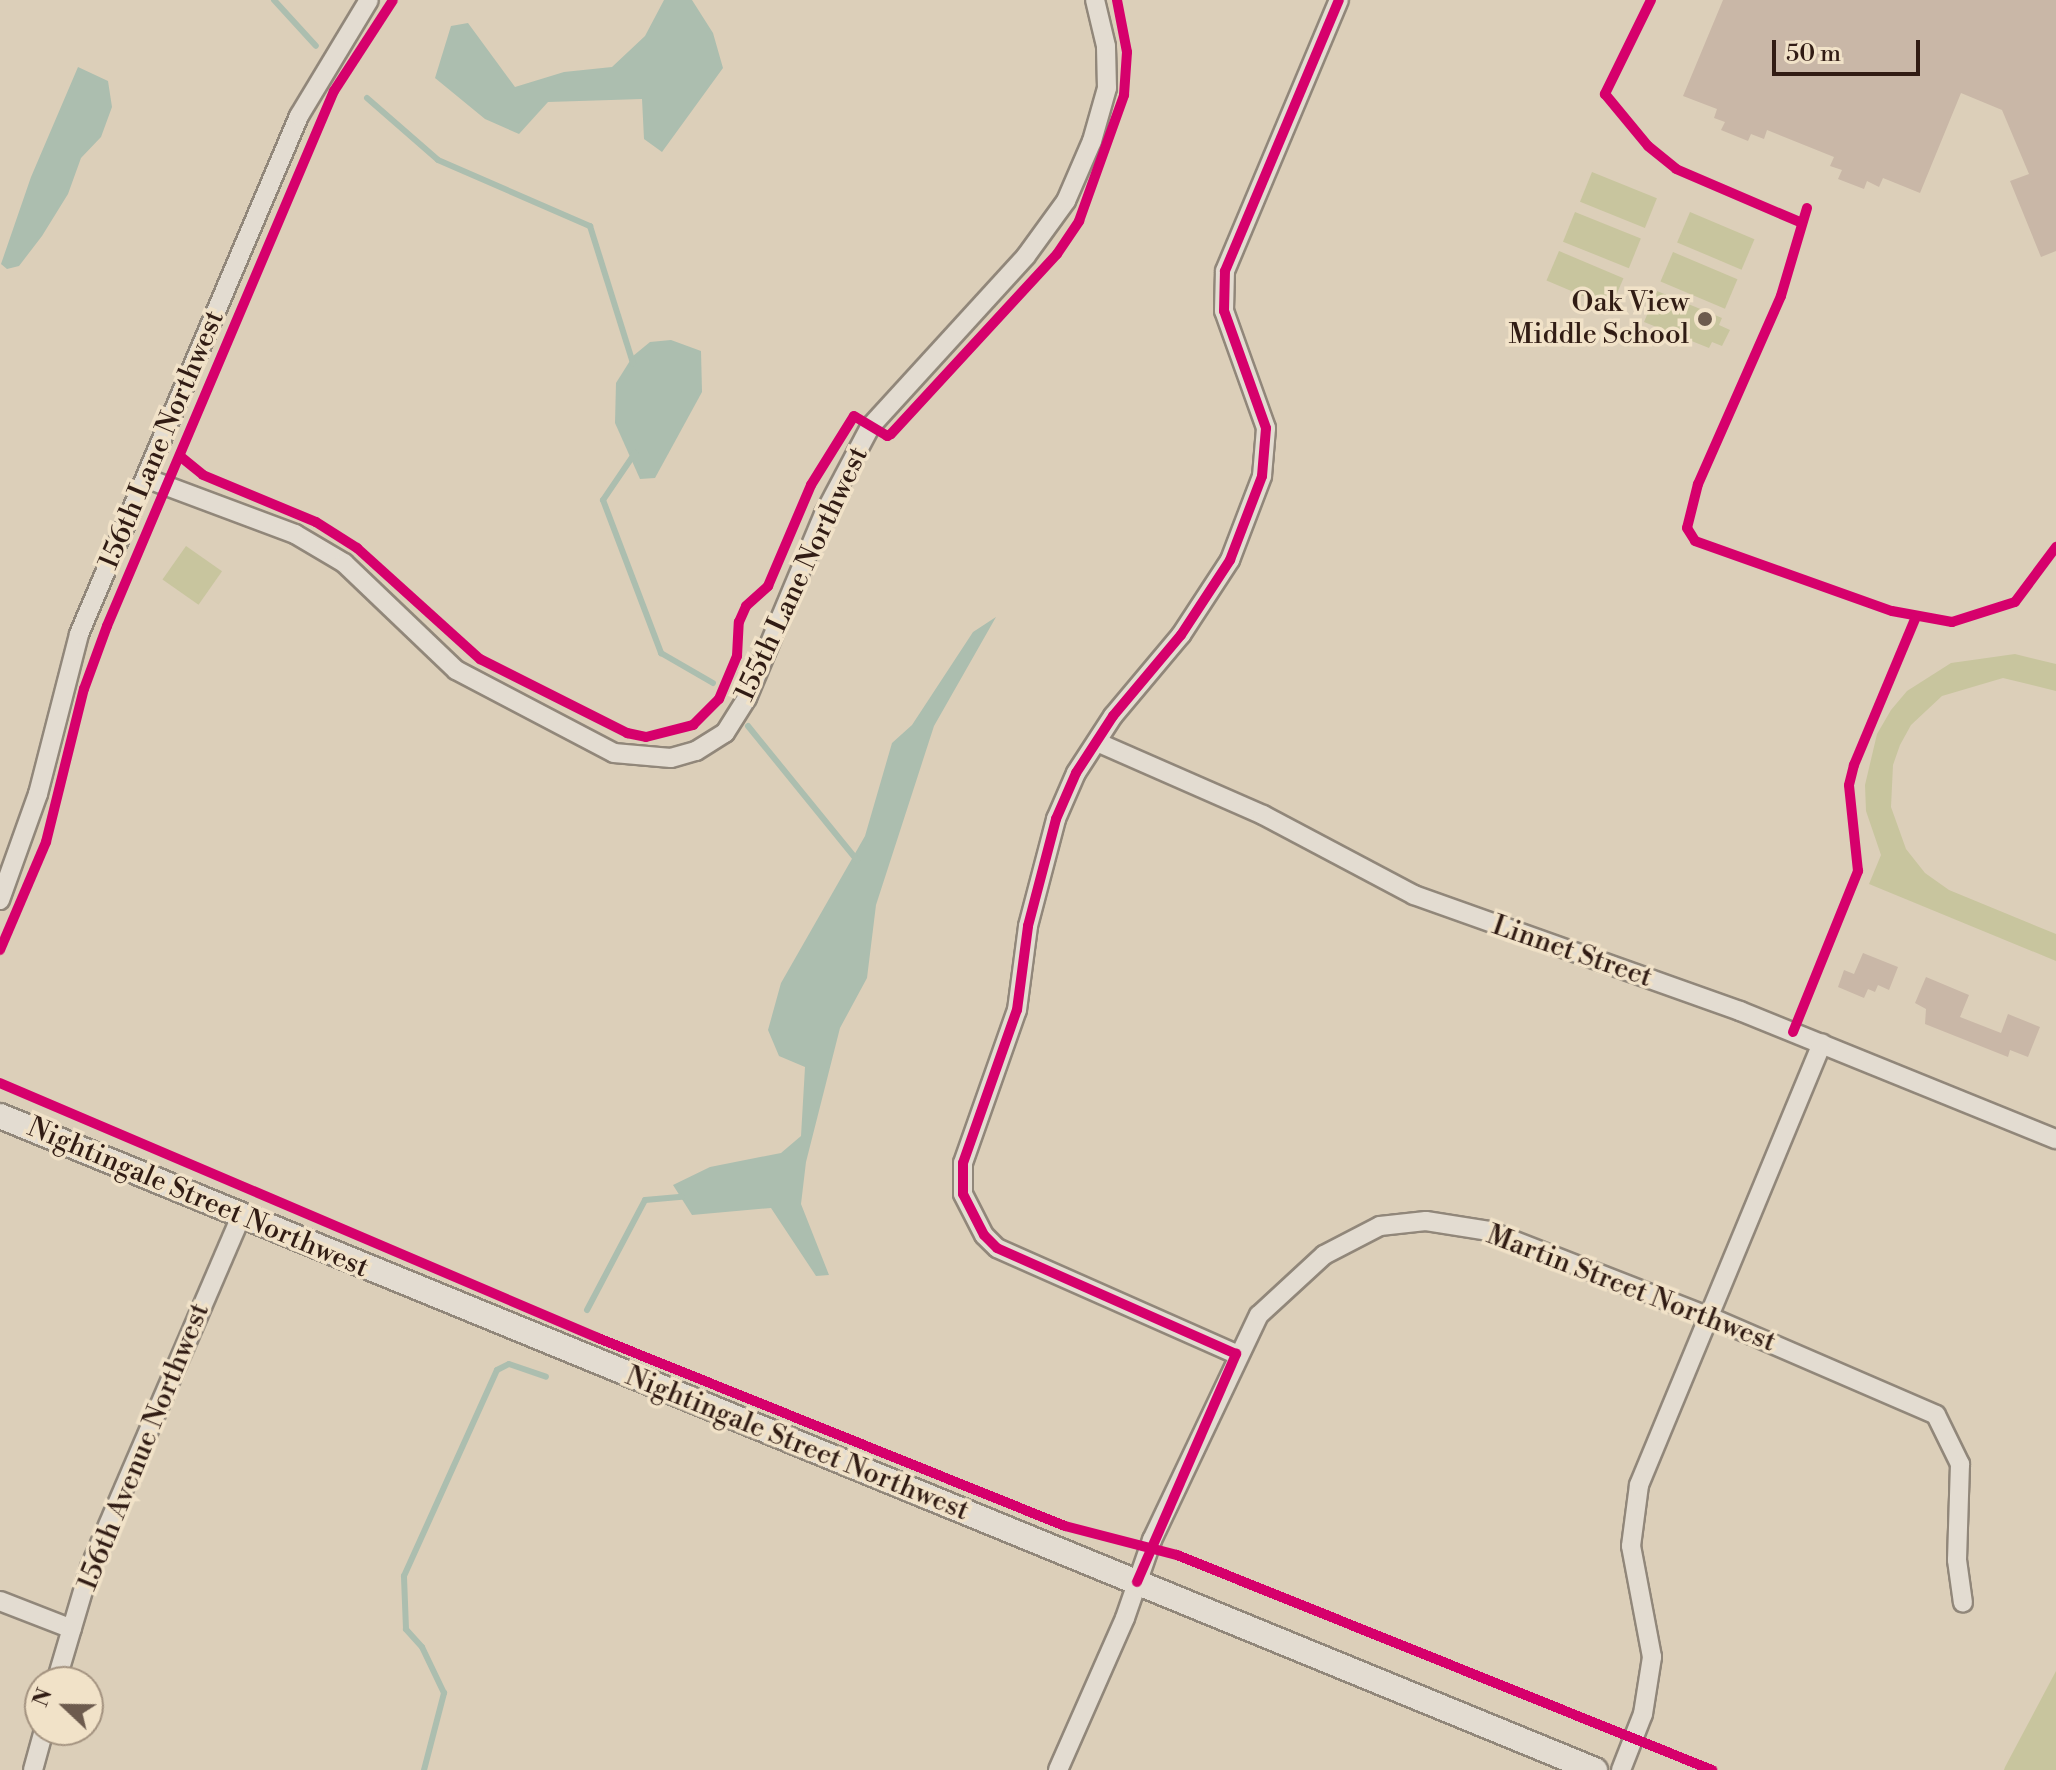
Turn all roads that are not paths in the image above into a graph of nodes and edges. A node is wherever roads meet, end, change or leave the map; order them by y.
1 (369, 0) edge
2 (1095, 0) edge
3 (1339, 0) edge
4 (148, 479) junction
5 (1099, 743) junction
6 (0, 900) edge
7 (1822, 1043) junction
8 (0, 1116) edge
9 (2056, 1139) edge
10 (241, 1216) junction
11 (1710, 1317) junction
12 (1236, 1354) junction
13 (1137, 1582) junction
14 (0, 1601) edge
15 (1963, 1603) dead end
16 (72, 1629) junction
17 (61, 1666) edge
18 (40, 1746) edge
19 (33, 1770) edge
20 (1058, 1770) edge
21 (1595, 1770) edge
22 (1621, 1770) edge

1 - 4 street, 156th Lane Northwest
2 - 4 street, 155th Lane Northwest
3 - 5 street
4 - 6 street, 156th Lane Northwest
5 - 7 street, Linnet Street
5 - 12 street
7 - 9 street, Linnet Street
7 - 11 street
8 - 10 street, Nightingale Street Northwest
10 - 13 street, Nightingale Street Northwest
10 - 16 street, 156th Avenue Northwest
11 - 12 street, Martin Street Northwest
11 - 15 street, Martin Street Northwest
11 - 22 street
12 - 13 street, Martin Street Northwest
13 - 20 street, Martin Street Northwest
13 - 21 street, Nightingale Street Northwest
14 - 16 street
16 - 17 street, 156th Avenue Northwest
18 - 19 street

